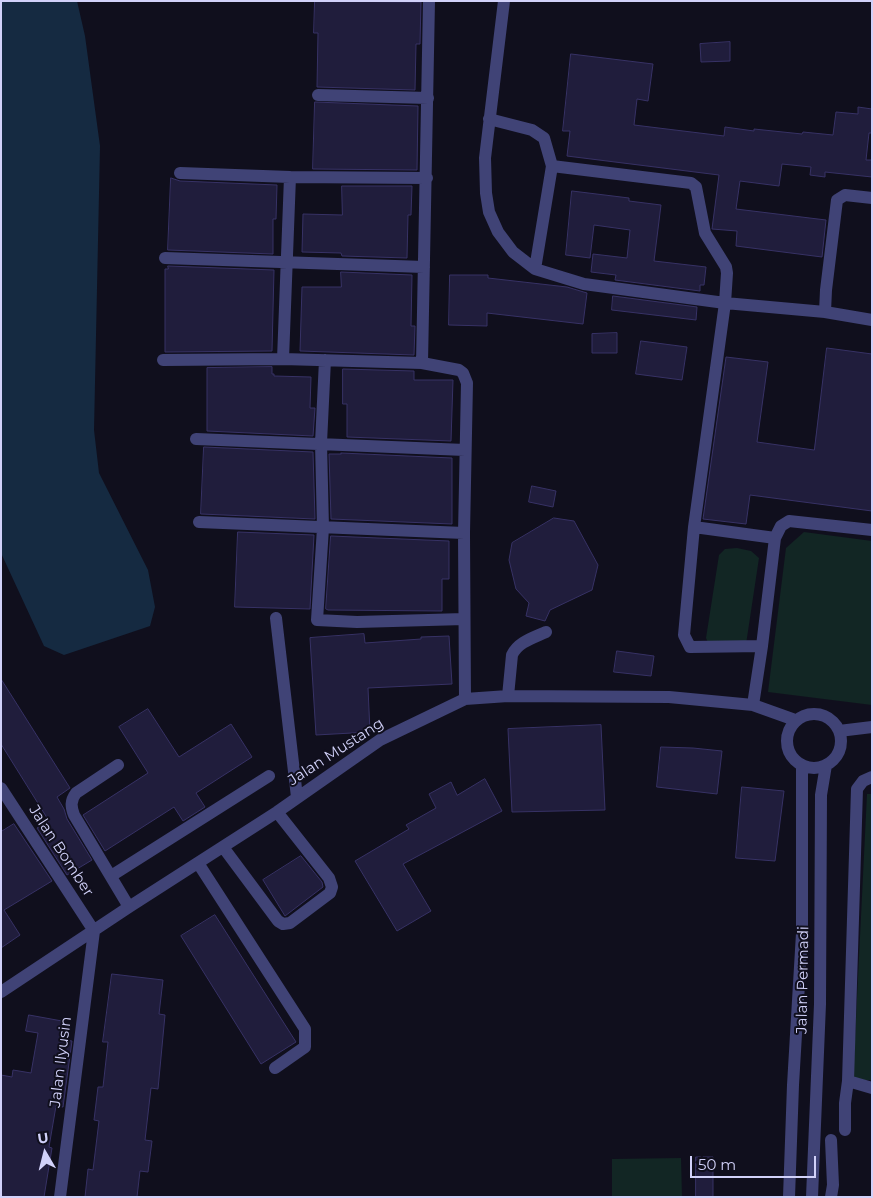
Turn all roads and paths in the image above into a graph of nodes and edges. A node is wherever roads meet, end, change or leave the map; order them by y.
1 (429, 1) edge
2 (504, 1) edge
3 (318, 95) dead end
4 (428, 98) junction
5 (489, 119) junction
6 (552, 166) junction
7 (180, 173) dead end
8 (290, 177) junction
9 (427, 178) junction
10 (872, 198) edge
11 (165, 258) dead end
12 (286, 263) junction
13 (424, 267) junction
14 (535, 269) junction
15 (725, 303) junction
16 (825, 312) junction
17 (872, 320) edge
18 (283, 359) junction
19 (163, 360) dead end
20 (325, 360) junction
21 (422, 363) junction
22 (196, 439) dead end
23 (321, 443) junction
24 (465, 450) junction
25 (199, 522) dead end
26 (694, 527) junction
27 (323, 528) junction
28 (872, 530) edge
29 (464, 533) junction
30 (775, 538) junction
31 (276, 618) dead end
32 (464, 619) junction
33 (546, 632) dead end
34 (762, 646) junction
35 (508, 696) junction
36 (465, 699) junction
37 (754, 705) junction
38 (795, 720) junction
39 (872, 727) edge
40 (839, 730) junction
41 (118, 765) dead end
42 (802, 765) junction
43 (826, 765) junction
44 (268, 776) dead end
45 (872, 777) edge
46 (1, 788) edge
47 (297, 798) junction
48 (278, 812) junction
49 (224, 847) junction
50 (198, 863) junction
51 (110, 876) junction
52 (129, 907) junction
53 (94, 932) junction
54 (1, 992) edge
55 (275, 1068) dead end
56 (848, 1081) junction
57 (872, 1088) edge
58 (845, 1130) dead end
59 (832, 1140) dead end
60 (60, 1197) edge
61 (789, 1197) edge
62 (812, 1197) edge
63 (831, 1197) edge

1 - 4 lane
2 - 5 lane
3 - 4 lane
4 - 9 lane
5 - 6 lane
5 - 14 lane
6 - 14 lane
6 - 15 lane
7 - 8 lane
8 - 9 lane
8 - 12 lane
9 - 13 lane
10 - 16 lane
11 - 12 lane
12 - 13 lane
12 - 18 lane
13 - 21 lane
14 - 15 lane
15 - 16 lane
15 - 26 lane
16 - 17 lane
18 - 19 lane
18 - 20 lane
20 - 21 lane
20 - 23 lane
21 - 24 lane
22 - 23 lane
23 - 24 lane
23 - 27 lane
24 - 29 lane
25 - 27 lane
26 - 30 lane
26 - 34 lane
27 - 29 lane
27 - 32 lane
28 - 30 lane
29 - 32 lane
30 - 34 lane
31 - 47 lane
32 - 36 lane
33 - 35 lane
34 - 37 lane
35 - 36 lane, Jalan Mustang
35 - 37 lane, Jalan Mustang
36 - 47 lane, Jalan Mustang
37 - 38 lane, Jalan Mustang
38 - 40 lane
38 - 42 lane
39 - 40 lane
40 - 43 lane
41 - 51 lane
42 - 43 lane
42 - 61 lane, Jalan Permadi
43 - 62 lane, Jalan Permadi
44 - 51 lane
45 - 56 lane
46 - 53 lane, Jalan Bomber
47 - 48 lane, Jalan Mustang
48 - 49 lane, Jalan Mustang
48 - 49 lane
49 - 50 lane, Jalan Mustang
50 - 52 lane, Jalan Mustang
50 - 55 lane
51 - 52 lane
52 - 53 lane, Jalan Mustang
53 - 54 lane, Jalan Mustang
53 - 60 lane, Jalan Ilyusin
56 - 57 lane
56 - 58 lane
59 - 63 lane

